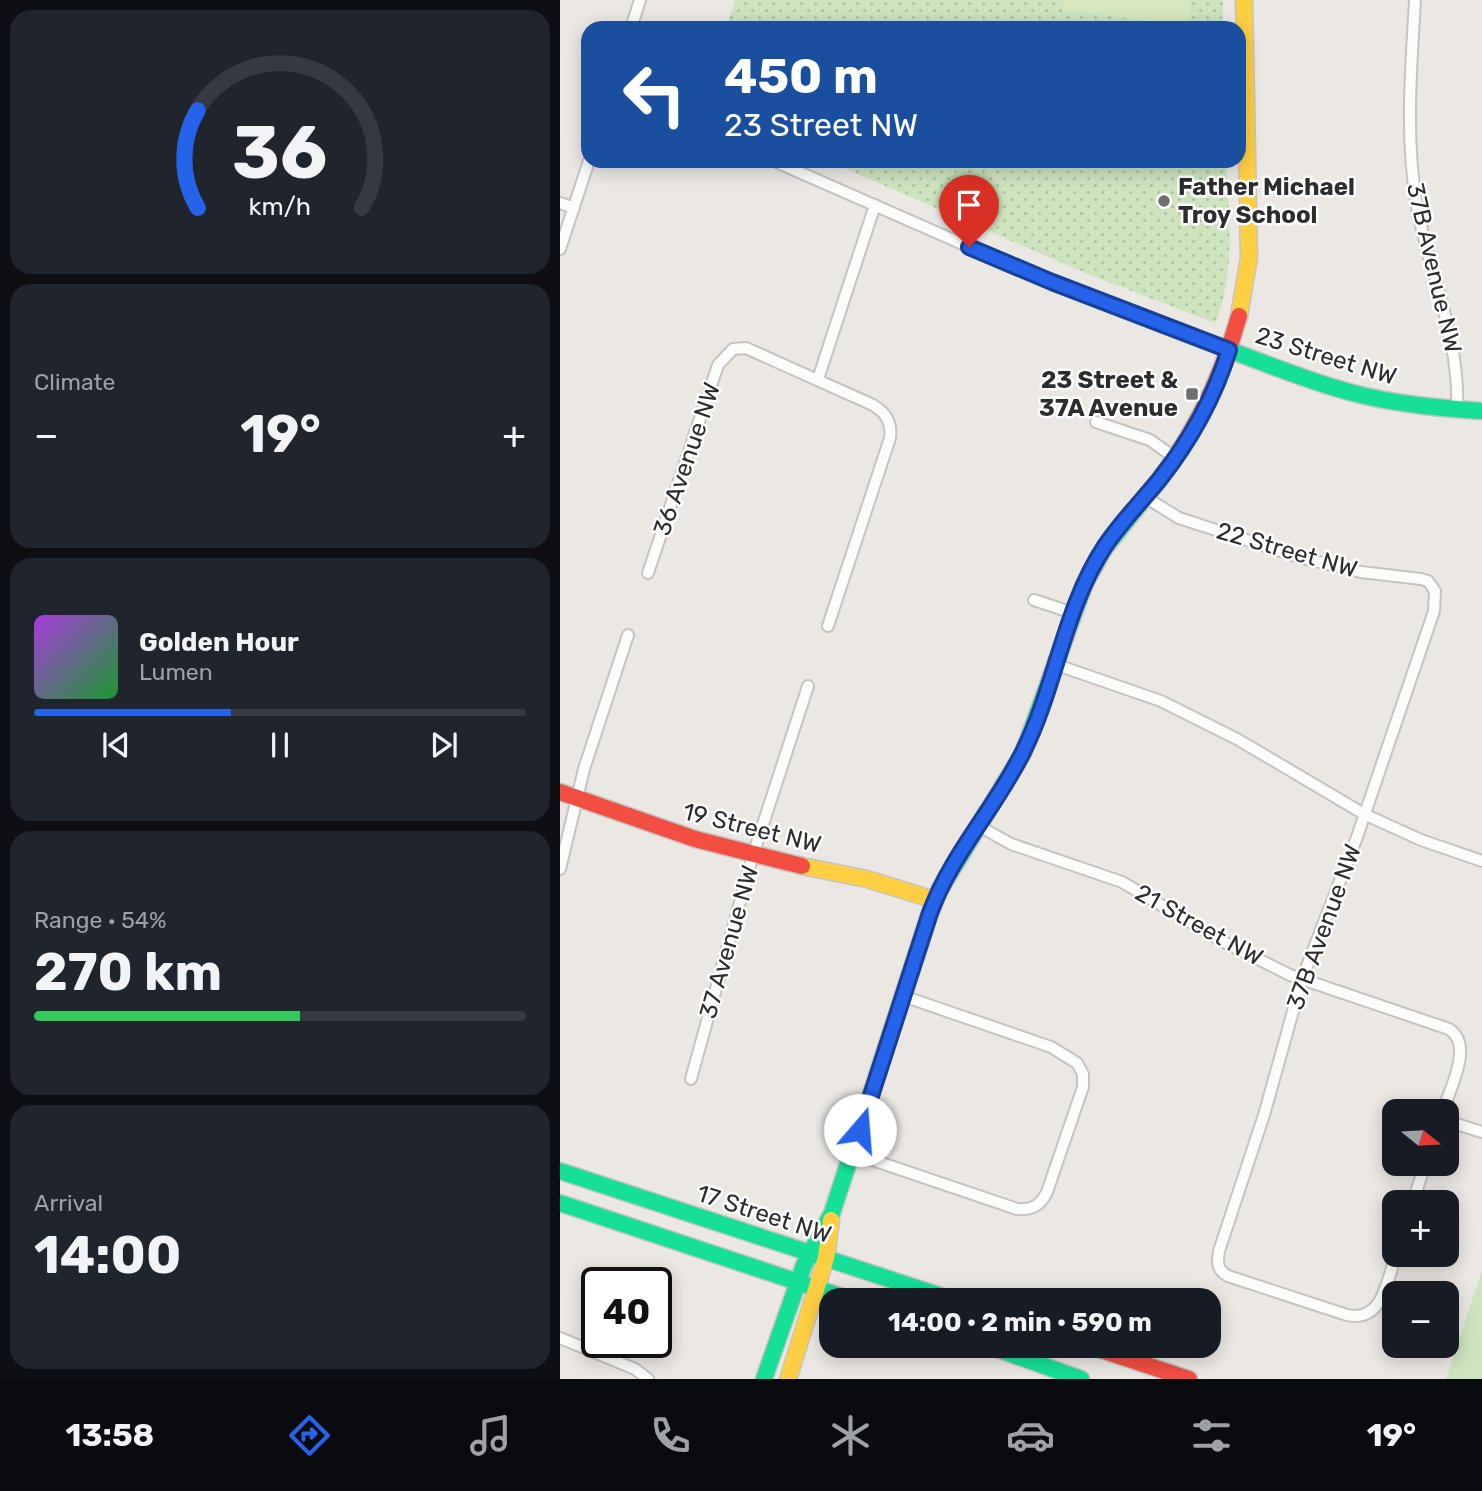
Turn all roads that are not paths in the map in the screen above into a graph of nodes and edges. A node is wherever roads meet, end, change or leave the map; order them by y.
1 (640, 0) edge
2 (1244, 0) edge
3 (1415, 0) edge
4 (633, 21) edge
5 (1244, 21) edge
6 (1246, 103) edge
7 (587, 168) edge
8 (790, 168) edge
9 (560, 204) edge
10 (875, 205) junction
11 (574, 208) junction
12 (560, 249) edge
13 (1229, 350) junction
14 (818, 379) junction
15 (1457, 409) junction
16 (1482, 411) edge
17 (1096, 422) dead end
18 (1175, 458) junction
19 (1145, 497) junction
20 (648, 573) dead end
21 (1433, 586) joint
22 (1034, 600) dead end
23 (1073, 613) junction
24 (828, 626) dead end
25 (628, 635) dead end
26 (1057, 665) junction
27 (808, 686) dead end
28 (560, 792) edge
29 (576, 797) junction
30 (1364, 814) junction
31 (979, 825) junction
32 (753, 855) junction
33 (1482, 861) edge
34 (560, 869) edge
35 (935, 900) junction
36 (1302, 979) junction
37 (903, 996) junction
38 (691, 1079) dead end
39 (1447, 1099) edge
40 (1460, 1125) edge
41 (1482, 1132) edge
42 (852, 1153) junction
43 (560, 1171) edge
44 (560, 1203) edge
45 (832, 1213) junction
46 (826, 1258) junction
47 (806, 1259) junction
48 (1391, 1267) edge
49 (797, 1282) junction
50 (917, 1288) edge
51 (816, 1289) junction
52 (819, 1290) edge
53 (560, 1338) edge
54 (1022, 1358) edge
55 (1125, 1358) edge
56 (648, 1379) edge
57 (765, 1379) edge
58 (788, 1379) edge
59 (1081, 1379) edge
60 (1189, 1379) edge

1 - 4 street
2 - 5 street
3 - 15 street, 37B Avenue NW
6 - 13 street
7 - 11 street
8 - 10 street, 23 Street NW
9 - 11 street
10 - 13 street, 23 Street NW
10 - 14 street
11 - 12 street
13 - 15 street, 23 Street NW
13 - 18 street
14 - 20 street, 36 Avenue NW
14 - 24 street
15 - 16 street, 23 Street NW
17 - 18 street
18 - 19 street
19 - 21 street, 22 Street NW
19 - 23 street
21 - 30 street, 37B Avenue NW
22 - 23 street
23 - 26 street
25 - 29 street
26 - 30 street
26 - 31 street
27 - 32 street, 37 Avenue NW
28 - 29 street, 19 Street NW
29 - 32 street, 19 Street NW
29 - 34 street
30 - 33 street
30 - 36 street, 37B Avenue NW
31 - 35 street
31 - 36 street, 21 Street NW
32 - 35 street, 19 Street NW
32 - 38 street, 37 Avenue NW
35 - 37 street
36 - 39 street, 21 Street NW
36 - 48 street, 37B Avenue NW
37 - 42 street
37 - 42 street
40 - 41 street
42 - 45 street
43 - 47 street, 17 Street NW
44 - 49 street
45 - 46 street
45 - 47 street
46 - 47 street, 17 Street NW
46 - 50 street, 17 Street NW
46 - 51 street
47 - 49 street
49 - 51 street
49 - 57 street
51 - 52 street
51 - 58 street
53 - 56 street
54 - 59 street
55 - 60 street

